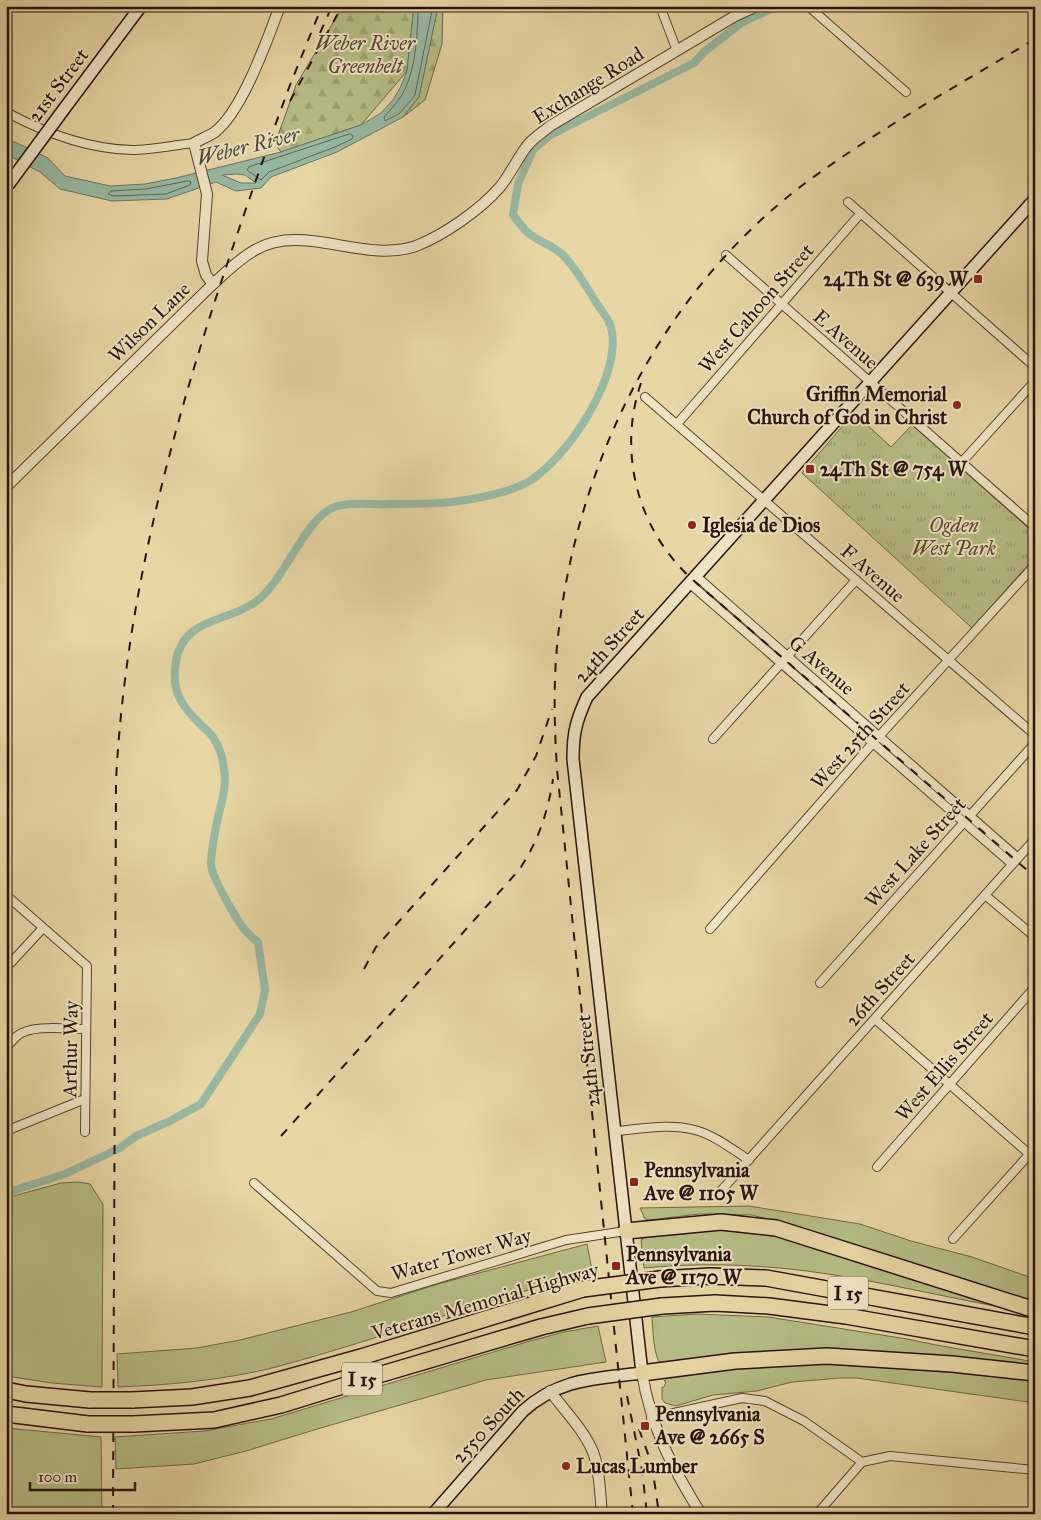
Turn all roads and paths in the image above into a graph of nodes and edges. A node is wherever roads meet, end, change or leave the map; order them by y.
1 (141, 6) edge
2 (280, 6) edge
3 (660, 6) edge
4 (757, 6) edge
5 (808, 6) edge
6 (1032, 6) edge
7 (1035, 9) edge
8 (677, 50) junction
9 (906, 92) dead end
10 (6, 112) edge
11 (194, 143) junction
12 (7, 186) edge
13 (848, 202) dead end
14 (1034, 202) edge
15 (861, 213) junction
16 (726, 255) dead end
17 (213, 284) junction
18 (951, 293) junction
19 (782, 304) junction
20 (1035, 367) edge
21 (1035, 381) edge
22 (870, 382) junction
23 (645, 397) dead end
24 (676, 424) junction
25 (962, 462) junction
26 (6, 487) edge
27 (764, 500) junction
28 (1035, 527) edge
29 (1035, 565) edge
30 (692, 580) junction
31 (856, 580) junction
32 (785, 660) junction
33 (949, 661) junction
34 (1035, 735) edge
35 (713, 739) dead end
36 (876, 740) junction
37 (1035, 743) edge
38 (967, 819) junction
39 (1035, 839) edge
40 (1015, 861) junction
41 (985, 894) junction
42 (6, 895) edge
43 (43, 928) junction
44 (710, 929) dead end
45 (1035, 937) edge
46 (6, 968) edge
47 (820, 983) dead end
48 (1035, 987) edge
49 (875, 1019) junction
50 (86, 1029) junction
51 (6, 1048) edge
52 (950, 1084) junction
53 (85, 1099) junction
54 (6, 1131) edge
55 (85, 1132) dead end
56 (614, 1132) junction
57 (1033, 1153) edge
58 (749, 1160) junction
59 (877, 1167) dead end
60 (254, 1183) dead end
61 (719, 1193) dead end
62 (626, 1231) junction
63 (953, 1238) dead end
64 (1035, 1310) edge
65 (1035, 1327) edge
66 (1035, 1349) edge
67 (642, 1373) junction
68 (1035, 1373) edge
69 (6, 1390) edge
70 (550, 1391) junction
71 (6, 1414) edge
72 (651, 1418) junction
73 (862, 1462) junction
74 (1035, 1470) edge
75 (433, 1514) edge
76 (602, 1514) edge
77 (701, 1514) edge
78 (817, 1514) edge

1 - 12 main road, 21st Street, bridge
2 - 11 street
3 - 8 street
4 - 8 street, Exchange Road
5 - 9 street
6 - 7 street
8 - 17 street, Exchange Road
10 - 11 street
11 - 17 street, Wilson Lane
13 - 15 street
14 - 18 main road, 24th Street
15 - 18 street
15 - 19 street, West Cahoon Street
16 - 19 street, E Avenue
17 - 26 street, Wilson Lane
18 - 20 street
18 - 22 main road, 24th Street
19 - 22 street, E Avenue
19 - 24 street, West Cahoon Street
21 - 25 street
22 - 25 street, E Avenue
22 - 27 main road, 24th Street
23 - 24 street, F Avenue
24 - 27 street, F Avenue
25 - 28 street, E Avenue
27 - 30 main road, 24th Street
27 - 31 street, F Avenue
29 - 33 street, West 25th Street
30 - 32 street, G Avenue
30 - 56 main road, 24th Street
31 - 32 street
31 - 33 street, F Avenue
32 - 35 street
32 - 36 street, G Avenue
33 - 34 street, F Avenue
33 - 36 street, West 25th Street
36 - 38 street, G Avenue
36 - 44 street, West 25th Street
37 - 38 street, West Lake Street
38 - 40 street, G Avenue
38 - 47 street, West Lake Street
39 - 40 street, 26th Street
40 - 41 street, 26th Street
41 - 45 street
41 - 49 street, 26th Street
42 - 43 street
43 - 46 street
43 - 50 street, Arthur Way
48 - 52 street, West Ellis Street
49 - 52 street
49 - 58 street, 26th Street
50 - 51 street
50 - 53 street, Arthur Way
52 - 57 street
52 - 59 street, West Ellis Street
53 - 54 street
53 - 55 street, Arthur Way
56 - 58 street
56 - 62 main road, 24th Street
57 - 63 street
58 - 61 street, 26th Street
60 - 62 street, Water Tower Way
62 - 64 highway
62 - 67 main road, 24th Street
65 - 69 highway, Veterans Memorial Highway / I 15, bridge
66 - 71 highway, Veterans Memorial Highway / I 15, bridge
67 - 68 highway
67 - 70 main road, 2550 South
67 - 72 street
70 - 75 main road, 2550 South
70 - 76 street
72 - 73 street
72 - 77 street
73 - 74 street
73 - 78 street

